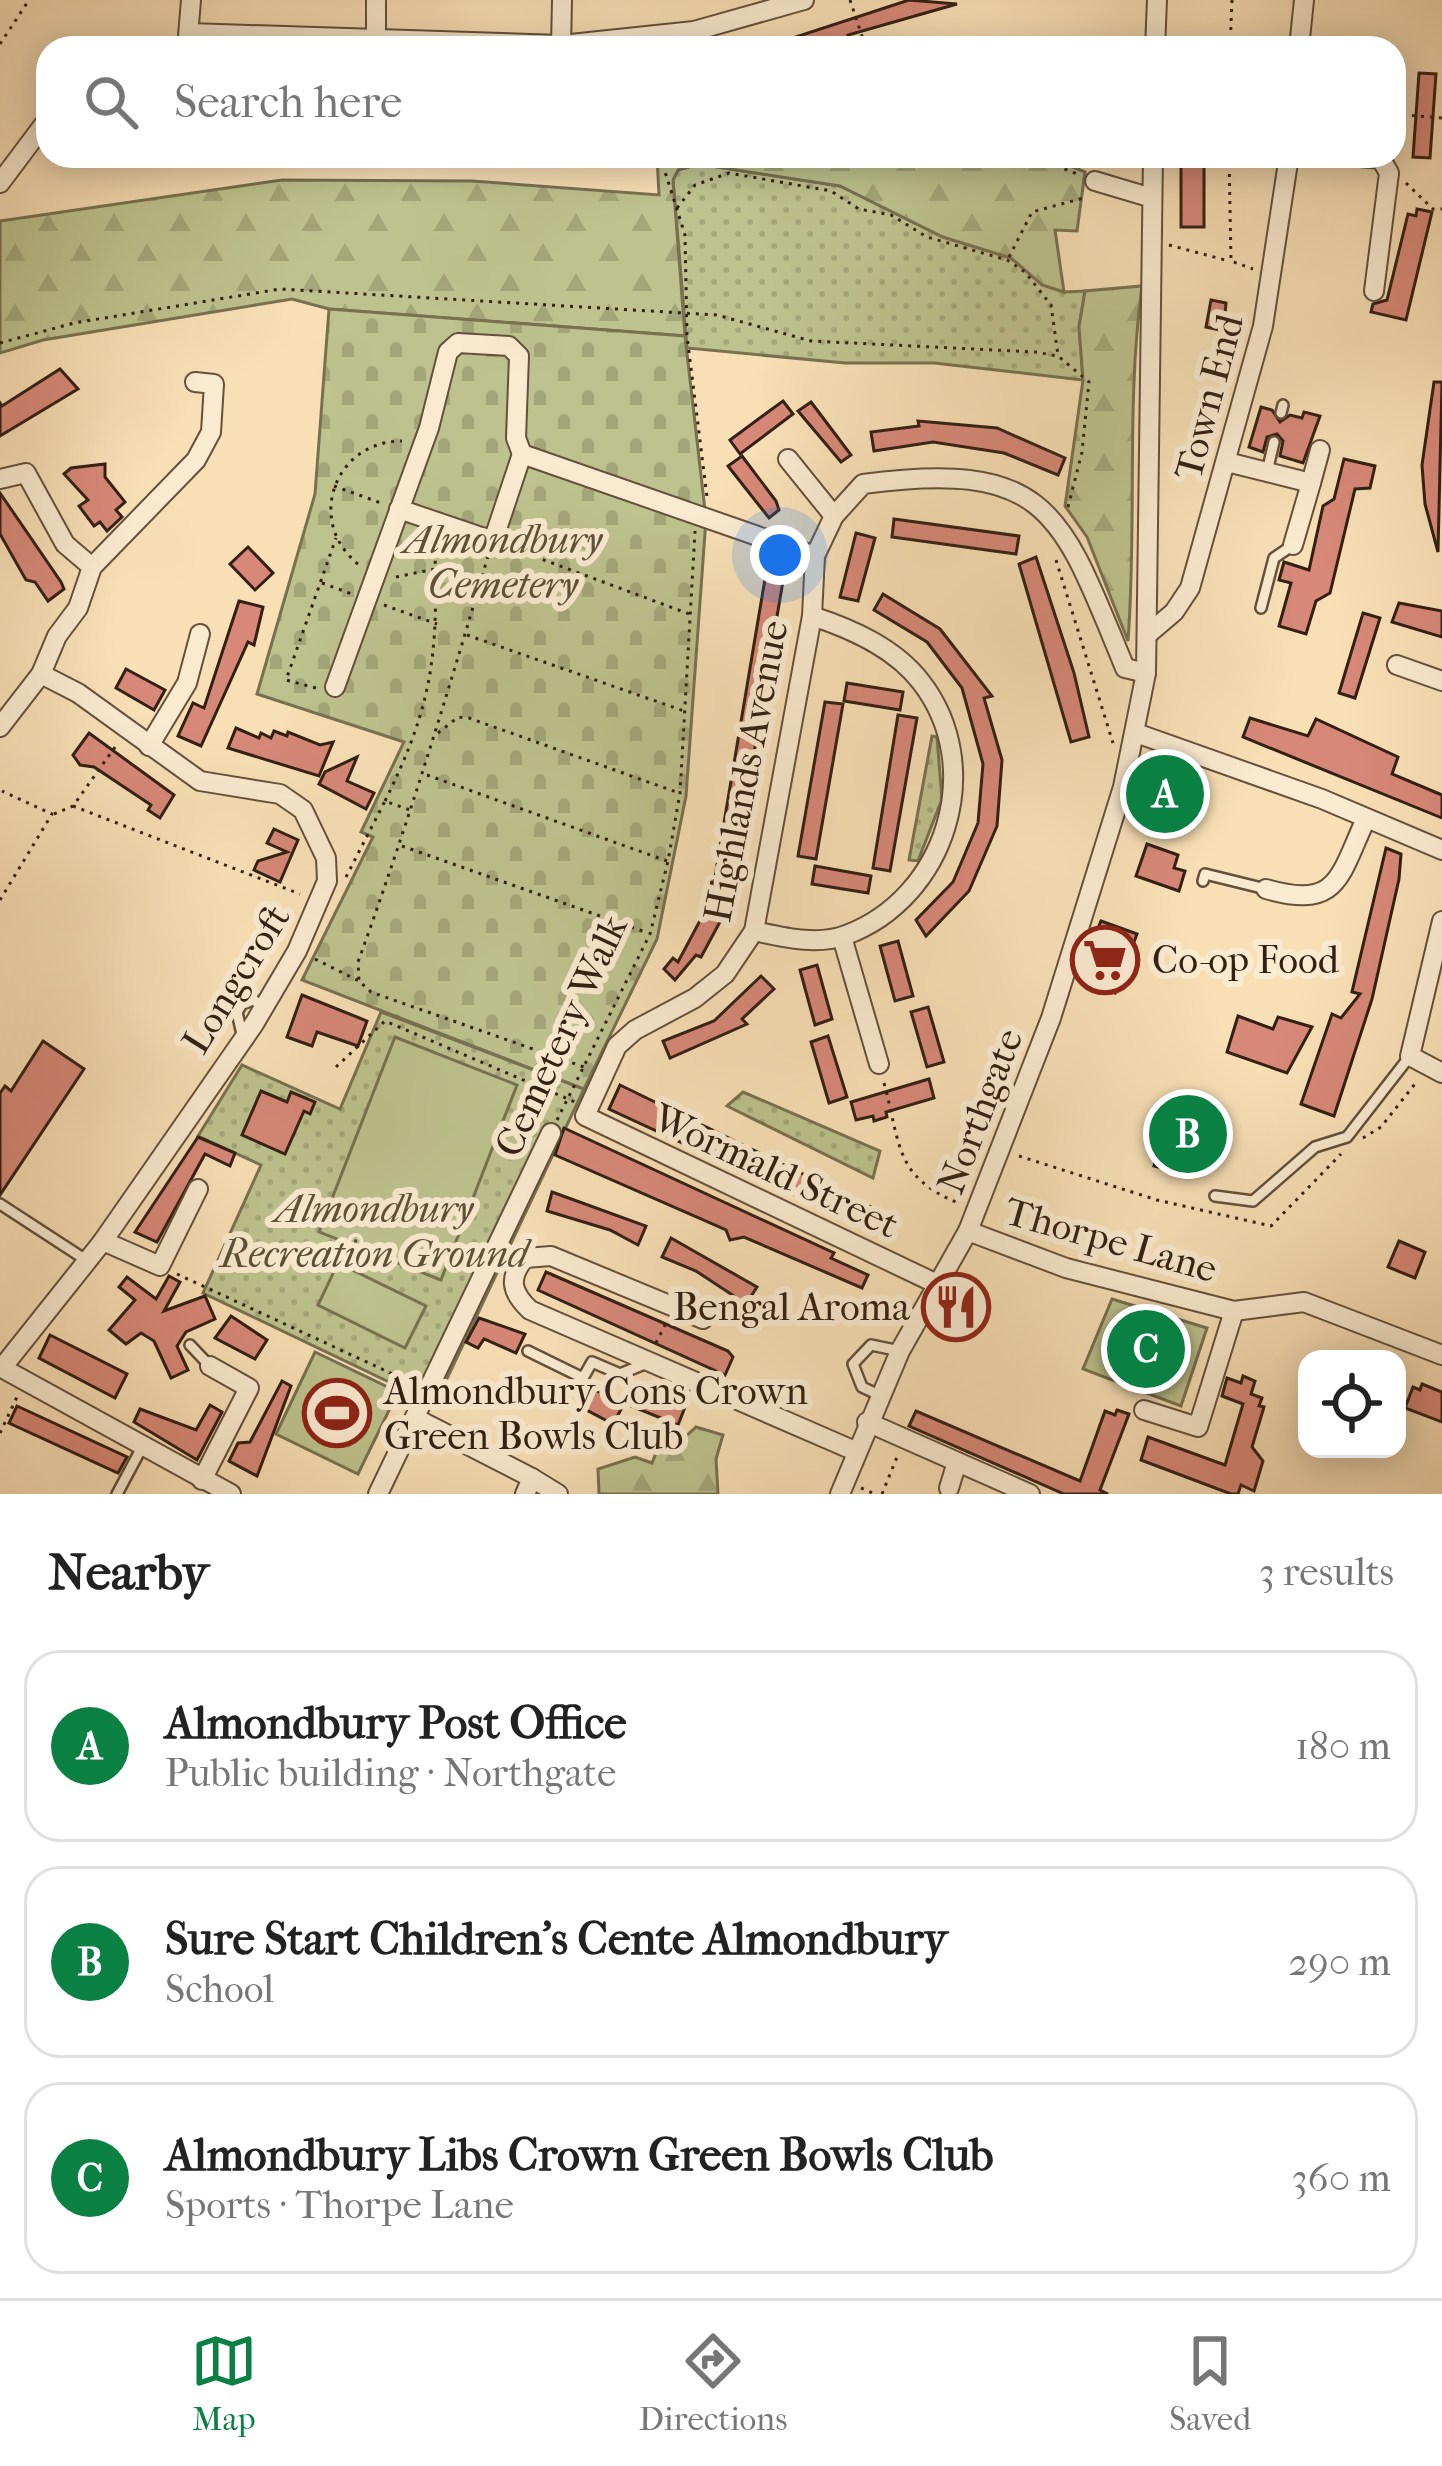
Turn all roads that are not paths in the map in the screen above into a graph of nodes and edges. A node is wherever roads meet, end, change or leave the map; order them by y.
1 (191, 0) edge
2 (376, 0) edge
3 (562, 0) edge
4 (804, 0) edge
5 (1157, 0) edge
6 (1304, 0) edge
7 (188, 36) edge
8 (376, 36) edge
9 (561, 36) edge
10 (646, 36) edge
11 (1156, 36) edge
12 (1300, 36) edge
13 (36, 135) edge
14 (1153, 168) edge
15 (1288, 168) edge
16 (1387, 168) edge
17 (1095, 181) road end
18 (0, 183) edge
19 (1152, 198) junction
20 (1374, 291) dead end
21 (195, 382) dead end
22 (1274, 442) dead end
23 (1321, 450) dead end
24 (522, 454) junction
25 (788, 459) dead end
26 (1227, 462) junction
27 (1267, 472) junction
28 (0, 479) edge
29 (1311, 483) junction
30 (399, 509) junction
31 (834, 516) junction
32 (1293, 545) joint
33 (815, 556) junction
34 (92, 567) junction
35 (1261, 608) dead end
36 (812, 616) junction
37 (200, 628) dead end
38 (1147, 635) junction
39 (1397, 665) dead end
40 (1146, 673) junction
41 (41, 674) junction
42 (1442, 681) edge
43 (335, 687) road end
44 (0, 727) edge
45 (1136, 733) junction
46 (149, 746) junction
47 (1365, 821) junction
48 (1442, 850) edge
49 (1203, 881) dead end
50 (1266, 889) joint
51 (1442, 921) edge
52 (754, 931) junction
53 (842, 937) junction
54 (1410, 1056) junction
55 (879, 1064) road end
56 (1435, 1070) edge
57 (587, 1112) joint
58 (551, 1132) road end
59 (198, 1189) dead end
60 (1215, 1196) dead end
61 (0, 1204) edge
62 (968, 1232) junction
63 (104, 1241) junction
64 (88, 1261) junction
65 (939, 1285) junction
66 (1234, 1311) junction
67 (703, 1319) dead end
68 (190, 1345) dead end
69 (528, 1352) dead end
70 (900, 1352) junction
71 (1442, 1355) edge
72 (647, 1364) junction
73 (210, 1366) joint
74 (1, 1367) edge
75 (879, 1395) junction
76 (1144, 1410) dead end
77 (415, 1418) junction
78 (867, 1422) junction
79 (141, 1449) junction
80 (855, 1451) junction
81 (957, 1462) junction
82 (202, 1480) junction
83 (529, 1486) edge
84 (949, 1488) dead end
85 (224, 1492) edge
86 (117, 1494) edge
87 (378, 1494) edge
88 (558, 1494) edge
89 (840, 1494) edge
90 (1030, 1494) edge

1 - 7 street
2 - 8 street
3 - 9 street
4 - 10 street
5 - 11 street
6 - 12 street
13 - 18 street
14 - 19 street, Northgate
15 - 26 street, Town End
16 - 20 street
17 - 19 street
19 - 38 street, Northgate
21 - 34 street
22 - 27 lane
23 - 29 street
24 - 30 street
24 - 30 street
24 - 33 street
25 - 31 street
26 - 27 street
26 - 38 street, Town End
27 - 29 street
28 - 34 street
29 - 32 street
30 - 43 street
31 - 33 street, Highlands Avenue
31 - 40 street, Highlands Avenue
32 - 35 lane
33 - 36 street, Highlands Avenue
34 - 41 street
36 - 52 street, Highlands Avenue
36 - 53 street
37 - 46 street
38 - 40 street, Northgate
39 - 42 street
40 - 45 street, Northgate
41 - 44 street
41 - 46 street, Longcroft
45 - 47 street
45 - 62 street, Northgate
46 - 63 street, Longcroft
47 - 48 street
47 - 50 street
49 - 50 lane
51 - 54 street
52 - 53 street
52 - 57 street, Highlands Avenue
53 - 55 street
54 - 56 street
54 - 60 lane
57 - 65 street, Wormald Street
58 - 77 street, Cemetery Walk
59 - 63 street
61 - 64 lane
62 - 65 street, Northgate
62 - 66 street, Thorpe Lane
63 - 64 street, Longcroft
64 - 74 street, Longcroft
65 - 70 street, Northgate
66 - 71 street, Thorpe Lane
66 - 76 street
67 - 72 street
68 - 73 lane
69 - 72 lane
70 - 75 street, Northgate
70 - 75 lane
72 - 80 street
73 - 82 street
74 - 79 street
75 - 78 street, Northgate
77 - 83 street
77 - 87 street, Cemetery Walk
78 - 80 street, Northgate
78 - 81 street
79 - 82 street
79 - 86 lane
80 - 89 street, Northgate
81 - 84 street
81 - 90 street
82 - 85 street
83 - 88 street

